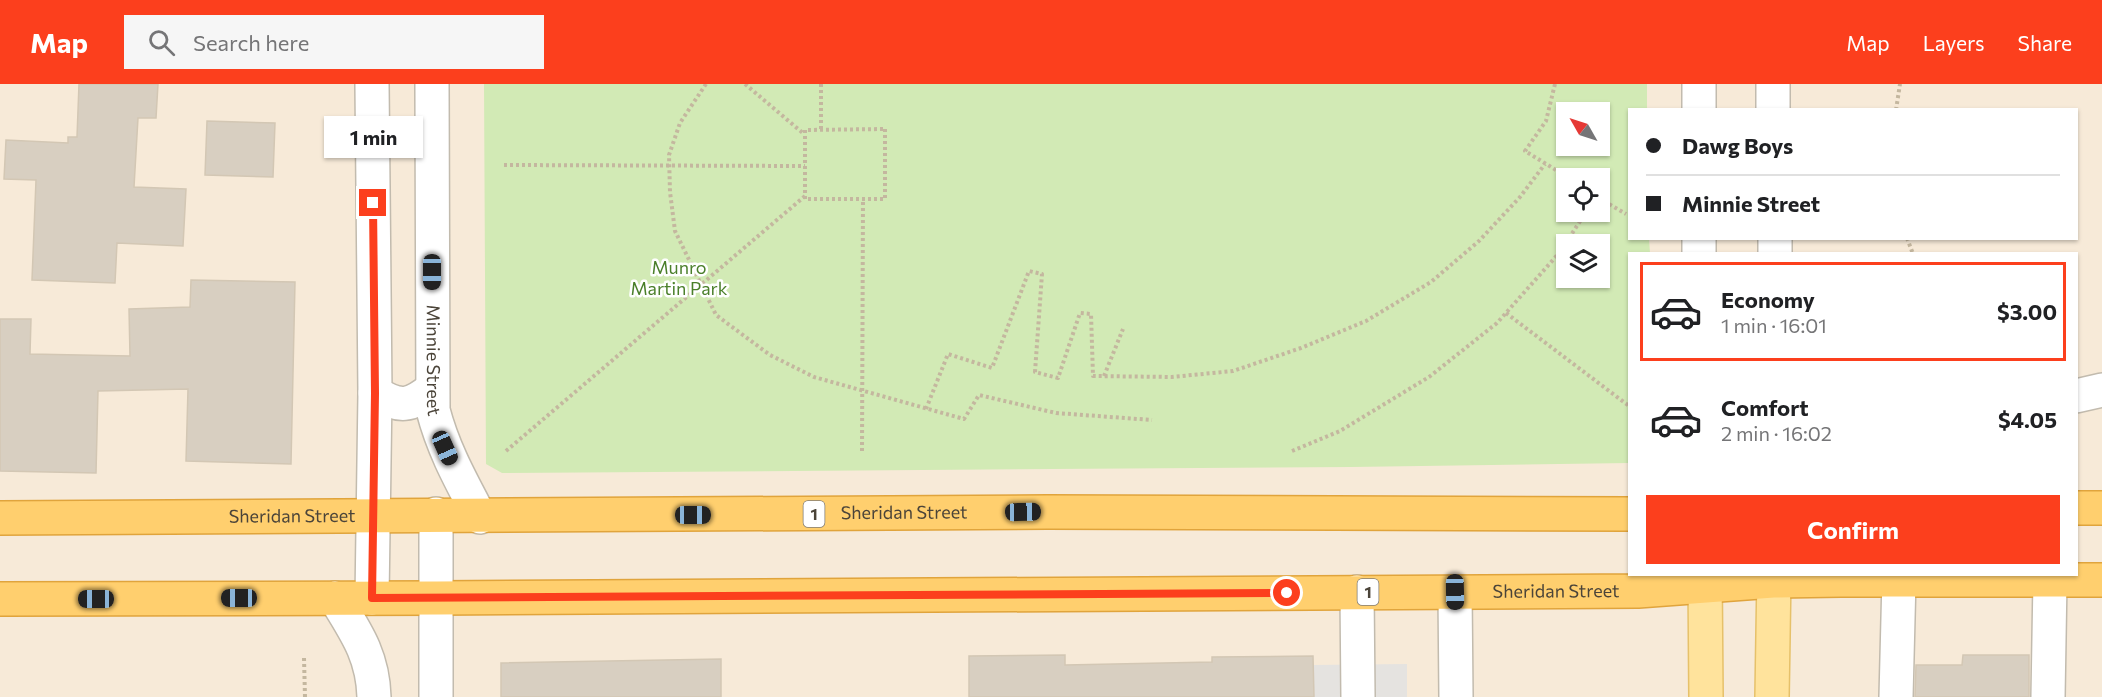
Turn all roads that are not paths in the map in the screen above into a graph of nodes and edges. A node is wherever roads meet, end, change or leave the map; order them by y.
1 (372, 84) edge
2 (432, 84) edge
3 (1699, 84) edge
4 (1773, 84) edge
5 (1699, 108) edge
6 (1773, 108) edge
7 (432, 389) junction
8 (2102, 390) edge
9 (375, 393) junction
10 (2078, 396) edge
11 (2078, 508) edge
12 (2102, 508) edge
13 (436, 514) junction
14 (1628, 514) edge
15 (374, 515) junction
16 (480, 516) junction
17 (0, 518) edge
18 (1774, 578) edge
19 (1899, 579) junction
20 (1706, 580) edge
21 (2049, 580) junction
22 (2102, 580) edge
23 (1357, 592) junction
24 (1455, 592) junction
25 (335, 598) junction
26 (372, 598) junction
27 (438, 598) junction
28 (0, 599) edge
29 (374, 697) edge
30 (436, 697) edge
31 (1358, 697) edge
32 (1456, 697) edge
33 (1706, 697) edge
34 (1772, 697) edge
35 (1896, 697) edge
36 (2048, 697) edge

1 - 9 street
2 - 7 street, Minnie Street
3 - 5 street
4 - 6 street
7 - 9 street
7 - 16 street, Minnie Street
8 - 10 street
9 - 15 street
11 - 12 highway
13 - 15 highway, Sheridan Street / 1
13 - 16 highway, Sheridan Street / 1
13 - 27 street
14 - 16 highway, Sheridan Street / 1
15 - 17 highway, Sheridan Street / 1
15 - 26 street
18 - 19 highway, Sheridan Street
18 - 20 highway, Sheridan Street
18 - 34 main road
19 - 21 highway, Sheridan Street
19 - 35 street
20 - 24 highway, Sheridan Street / 1
20 - 33 main road
21 - 22 highway, Sheridan Street
21 - 36 street
23 - 24 highway, Sheridan Street / 1
23 - 27 highway, Sheridan Street / 1
23 - 31 street
24 - 32 street
25 - 26 highway, Sheridan Street / 1
25 - 28 highway, Sheridan Street / 1
25 - 29 street
26 - 27 highway, Sheridan Street / 1
27 - 30 street

